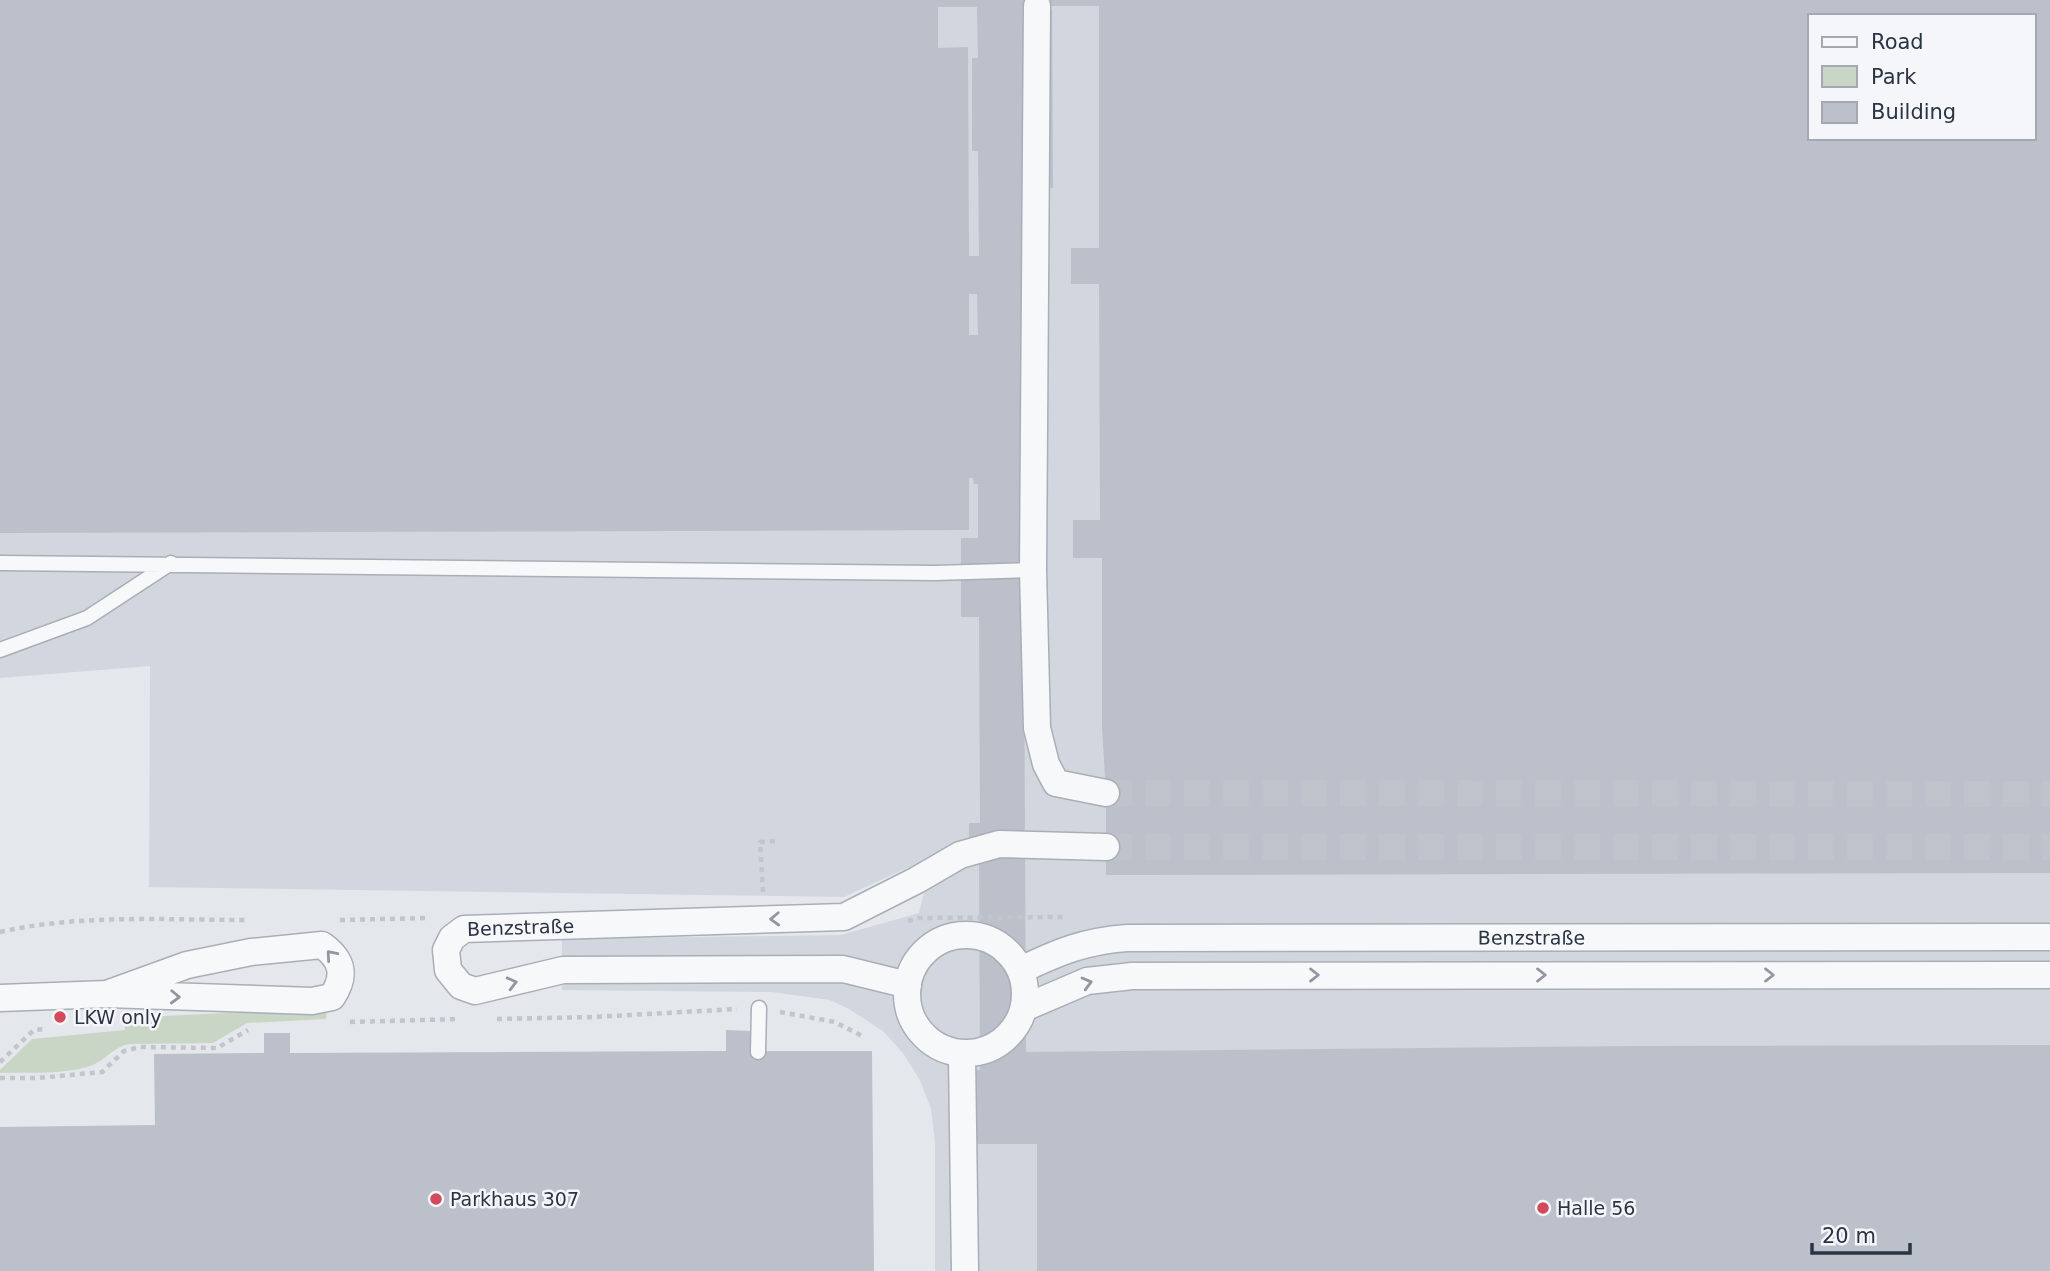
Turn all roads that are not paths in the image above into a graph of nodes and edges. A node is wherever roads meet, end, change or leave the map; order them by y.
1 (1037, 6) dead end
2 (0, 563) edge
3 (171, 563) junction
4 (1034, 570) junction
5 (0, 650) edge
6 (1106, 793) tunnel mouth
7 (1106, 847) tunnel mouth
8 (2050, 937) edge
9 (1021, 970) junction
10 (2050, 975) edge
11 (908, 985) junction
12 (107, 994) junction
13 (0, 998) edge
14 (759, 1008) road end
15 (1024, 1008) junction
16 (758, 1052) dead end
17 (962, 1055) junction
18 (965, 1271) edge

1 - 4 street
2 - 3 lane
3 - 4 lane
3 - 5 lane
4 - 6 street
7 -> 11 street, Benzstraße
8 - 9 street, Benzstraße
9 - 11 street
9 - 15 street
15 -> 10 street
11 - 17 street
12 -> 12 street
12 - 13 street
14 - 16 lane
15 - 17 street
17 - 18 street

